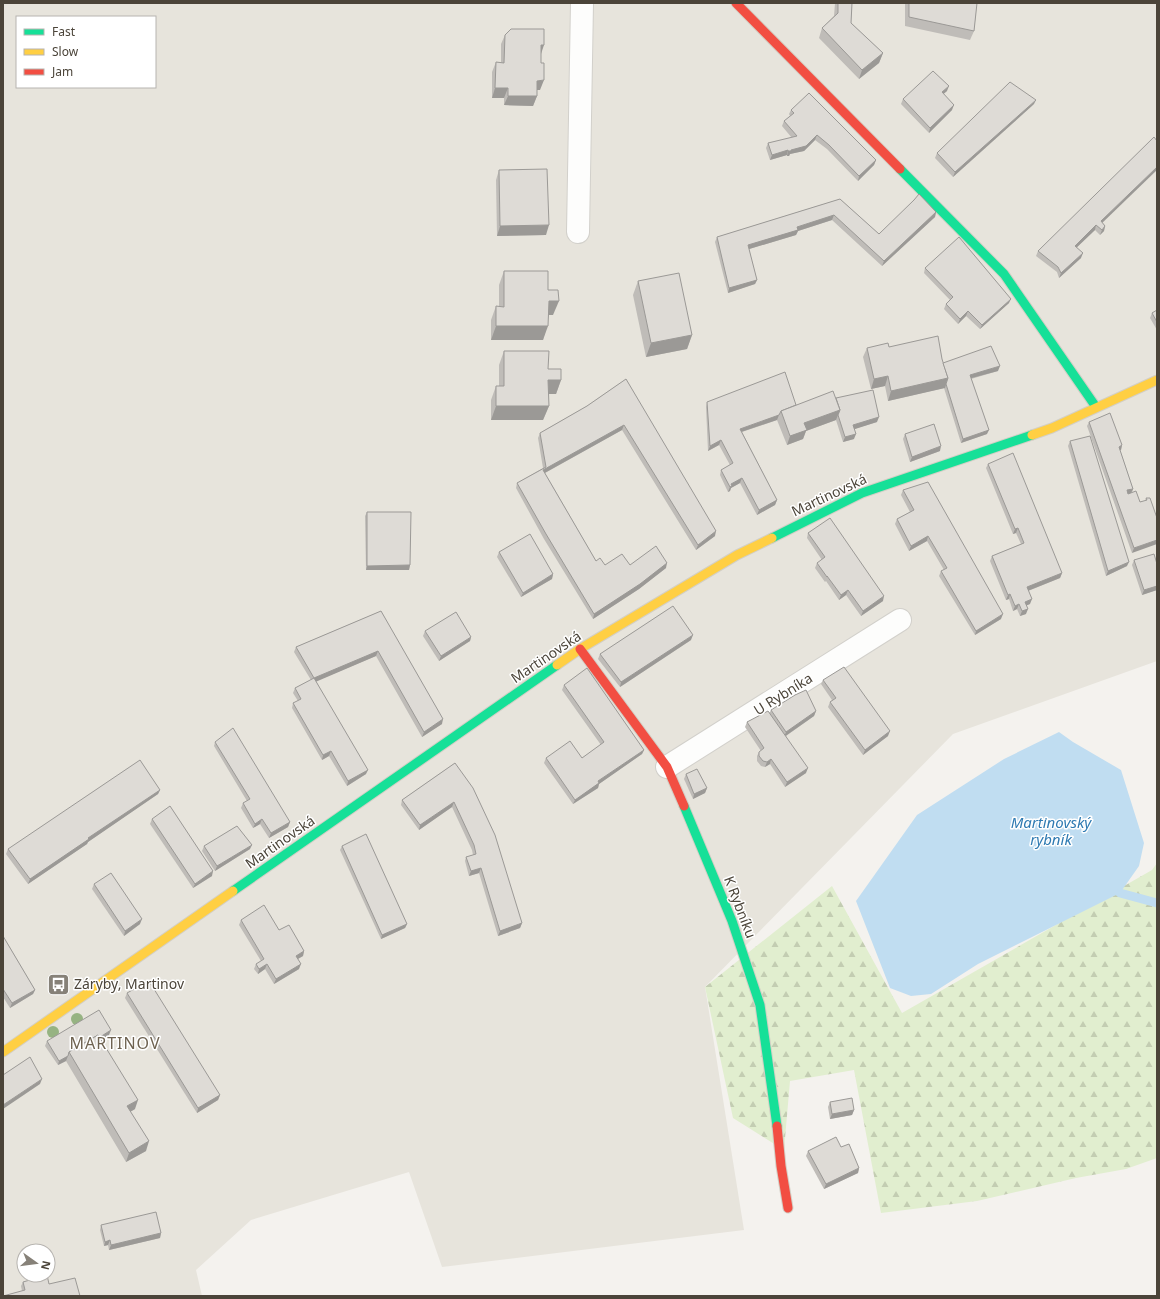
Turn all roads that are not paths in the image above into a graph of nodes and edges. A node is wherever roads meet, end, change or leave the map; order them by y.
1 (582, 3) edge
2 (736, 3) edge
3 (578, 232) dead end
4 (1157, 380) edge
5 (1096, 407) junction
6 (900, 620) dead end
7 (580, 649) junction
8 (667, 767) junction
9 (3, 1052) edge
10 (788, 1208) dead end

1 - 3 street
2 - 5 street
4 - 5 street, Martinovská
5 - 7 street, Martinovská
6 - 8 street, U Rybníka
7 - 8 street, K Rybníku
7 - 9 street, Martinovská
8 - 10 street, K Rybníku

